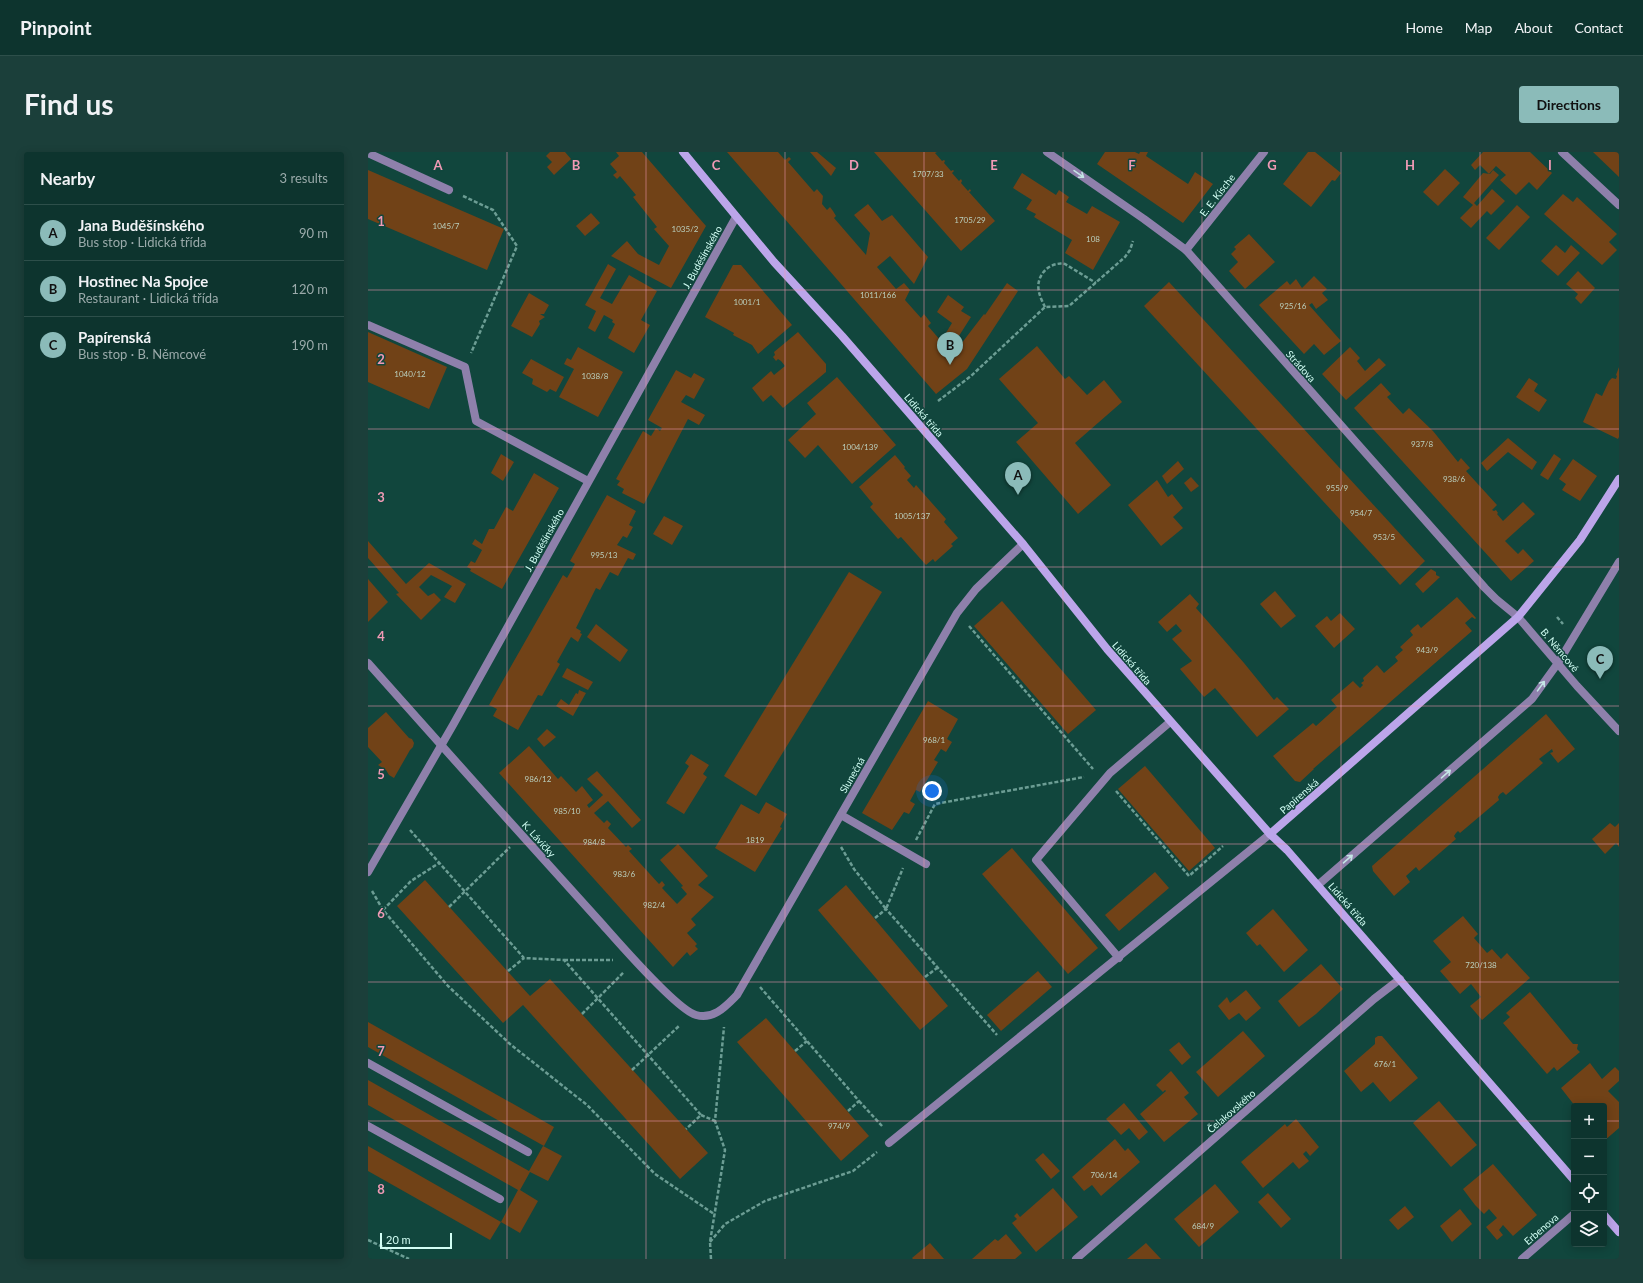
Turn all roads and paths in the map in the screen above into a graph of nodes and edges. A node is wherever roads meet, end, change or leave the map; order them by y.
1 (1047, 152) edge
2 (1264, 152) edge
3 (1562, 152) edge
4 (368, 153) edge
5 (686, 153) edge
6 (449, 190) joint
7 (1619, 205) edge
8 (736, 216) junction
9 (1133, 241) dead end
10 (1186, 250) junction
11 (1096, 283) junction
12 (1045, 308) junction
13 (368, 325) edge
14 (465, 367) junction
15 (938, 401) dead end
16 (1619, 479) edge
17 (588, 481) junction
18 (1023, 544) junction
19 (1619, 562) edge
20 (1518, 617) junction
21 (969, 626) dead end
22 (1558, 662) junction
23 (368, 663) edge
24 (1170, 722) junction
25 (1619, 731) edge
26 (441, 746) junction
27 (1105, 775) junction
28 (841, 814) junction
29 (408, 828) dead end
30 (1270, 834) junction
31 (522, 836) junction
32 (840, 844) dead end
33 (1223, 846) dead end
34 (909, 854) junction
35 (439, 863) junction
36 (926, 864) dead end
37 (368, 872) edge
38 (1318, 885) junction
39 (372, 891) dead end
40 (464, 891) junction
41 (449, 907) dead end
42 (886, 909) junction
43 (383, 910) junction
44 (875, 918) dead end
45 (524, 958) junction
46 (1118, 958) junction
47 (564, 960) junction
48 (636, 960) junction
49 (937, 968) junction
50 (508, 971) dead end
51 (925, 977) dead end
52 (1400, 979) junction
53 (757, 984) dead end
54 (598, 998) junction
55 (582, 1014) dead end
56 (692, 1014) junction
57 (724, 1027) dead end
58 (807, 1042) junction
59 (1008, 1047) junction
60 (795, 1051) dead end
61 (648, 1055) junction
62 (368, 1063) edge
63 (632, 1070) dead end
64 (859, 1101) junction
65 (848, 1111) dead end
66 (701, 1116) junction
67 (715, 1122) junction
68 (368, 1126) edge
69 (686, 1129) dead end
70 (892, 1142) junction
71 (528, 1152) dead end
72 (1571, 1177) edge
73 (500, 1199) dead end
74 (714, 1214) junction
75 (1571, 1217) edge
76 (1607, 1218) edge
77 (1619, 1232) edge
78 (368, 1240) edge
79 (710, 1242) junction
80 (409, 1259) edge
81 (711, 1259) edge
82 (1076, 1259) edge
83 (1522, 1259) edge

1 -> 10 street, Strádova
2 - 10 street, E. E. Kische
3 - 7 street
4 - 6 street
5 - 8 street, Lidická třída
6 - 14 path
8 - 17 street, J. Buděšínského
8 - 18 street, Lidická třída
9 - 11 path
10 - 20 street, Strádova
11 - 12 path
11 - 12 path
12 - 15 path
13 - 14 street
14 - 17 street
16 - 20 street, Papírenská
17 - 26 street, J. Buděšínského
18 - 24 street, Lidická třída
18 - 28 street, Slunečná
19 - 22 street
20 - 22 street, B. Němcové
20 - 30 street, Papírenská
21 - 27 path
22 - 25 street, B. Němcové
38 -> 22 street
23 - 26 street, K. Lávičky
24 - 27 street
24 - 30 street, Lidická třída
26 - 31 street, K. Lávičky
26 - 37 street, J. Buděšínského
27 - 33 path
27 - 34 path
27 - 46 street
28 - 34 street
28 - 56 street, Slunečná
29 - 35 path
30 - 38 street, Lidická třída
30 - 46 street
31 - 40 path
31 - 48 street, K. Lávičky
32 - 42 path
34 - 36 street
34 - 42 path
35 - 40 path
35 - 43 path
38 - 52 street, Lidická třída
39 - 43 path
40 - 41 path
40 - 45 path
42 - 44 path
42 - 49 path
43 - 74 path
45 - 47 path
45 - 50 path
46 - 59 street
47 - 48 path
47 - 54 path
48 - 54 path
48 - 56 street, K. Lávičky
49 - 51 path
49 - 59 path
52 - 72 street, Lidická třída
52 - 82 street, Čelakovského
53 - 58 path
54 - 55 path
54 - 61 path
56 - 61 path
57 - 67 path
58 - 60 path
58 - 64 path
59 - 70 street
61 - 63 path
61 - 66 path
62 - 71 street
64 - 65 path
64 - 70 path
66 - 67 path
66 - 69 path
67 - 74 path
68 - 73 street
70 - 79 path
74 - 79 path
75 - 83 street, Erbenova
76 - 77 street
78 - 80 path
79 - 81 path

